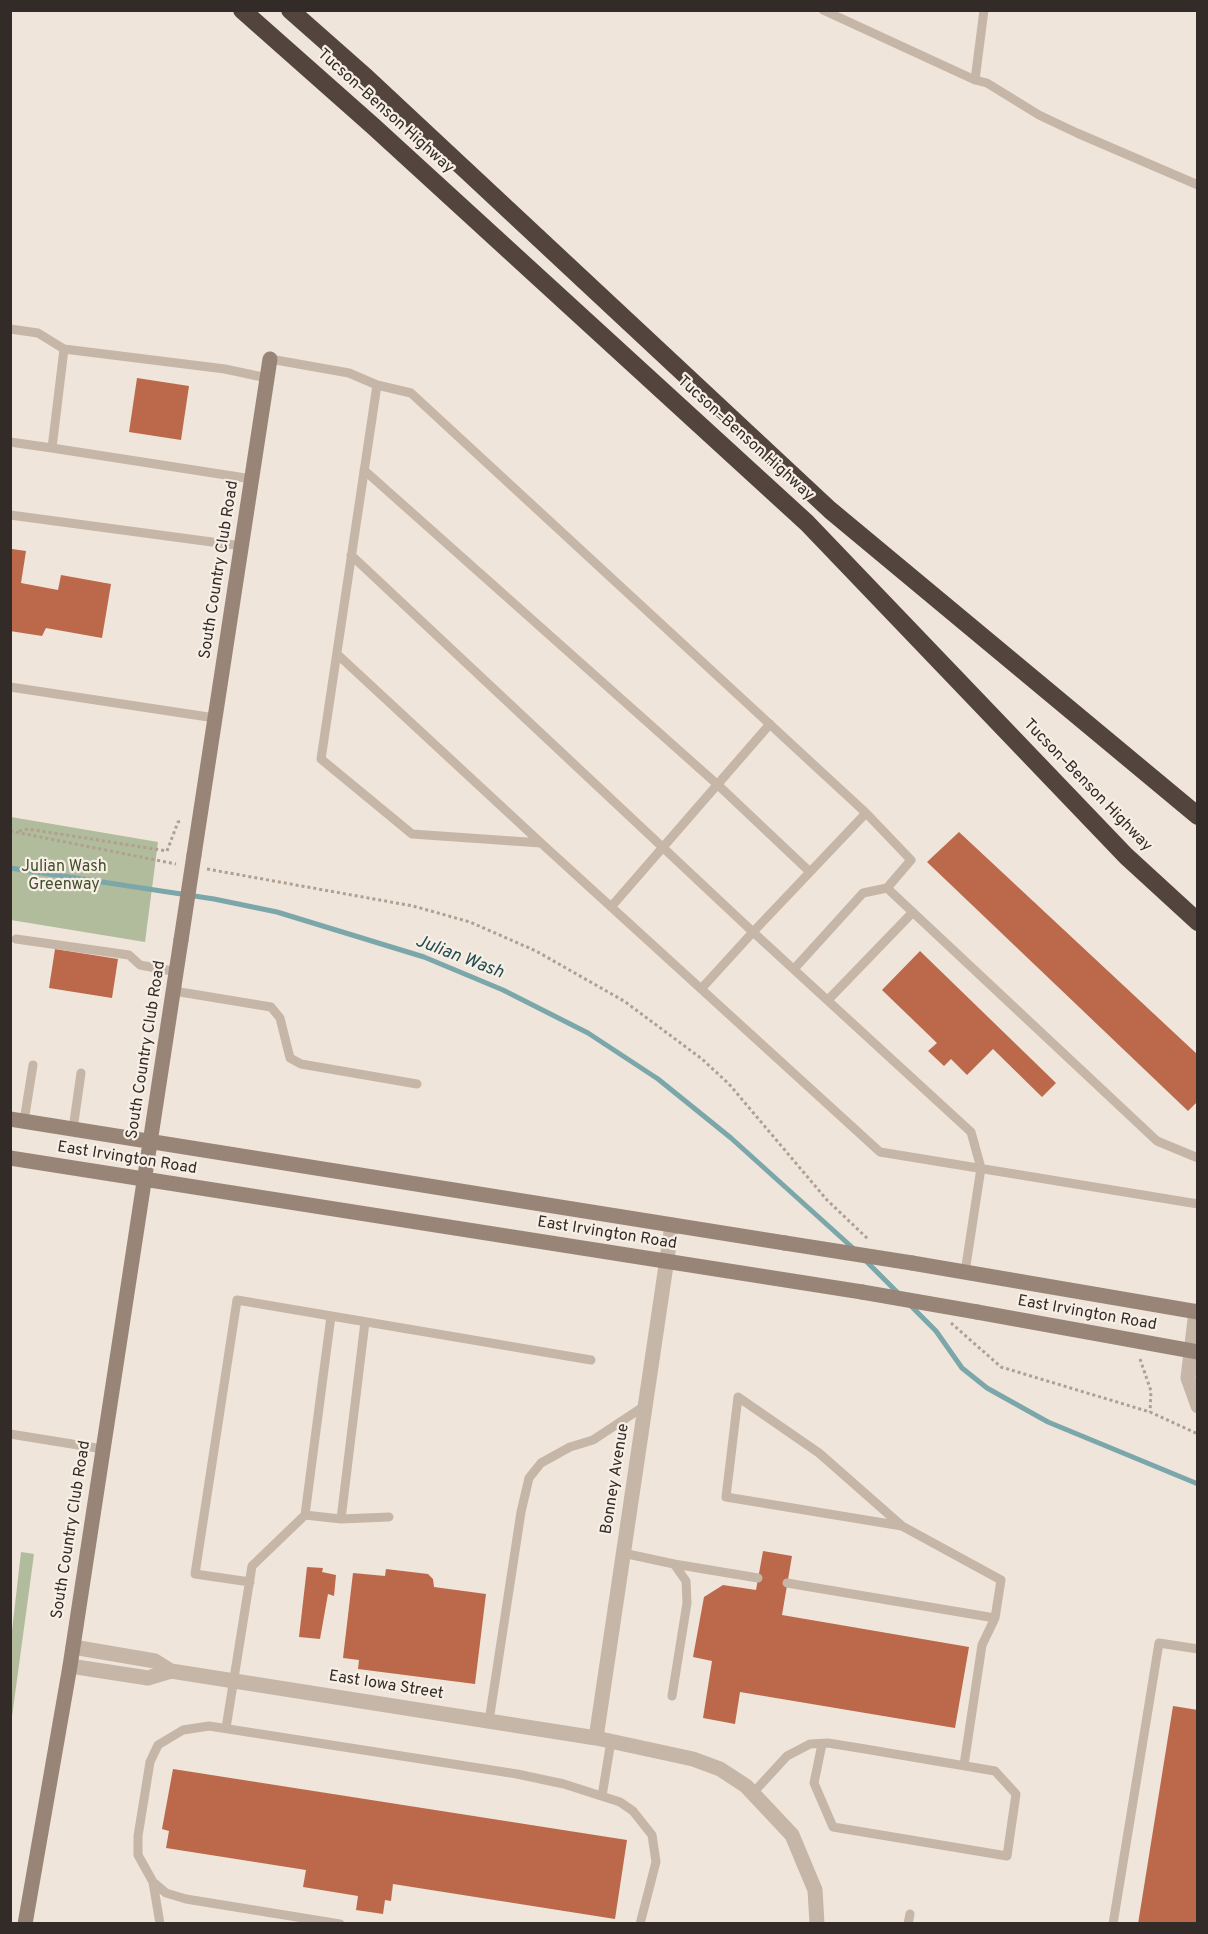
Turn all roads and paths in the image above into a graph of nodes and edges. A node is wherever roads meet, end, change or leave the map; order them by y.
1 (242, 10) edge
2 (290, 10) edge
3 (823, 10) edge
4 (984, 10) edge
5 (975, 80) junction
6 (1197, 184) edge
7 (10, 329) edge
8 (64, 349) junction
9 (270, 359) joint
10 (267, 378) junction
11 (377, 386) junction
12 (10, 442) edge
13 (52, 448) junction
14 (364, 470) junction
15 (252, 478) junction
16 (10, 515) edge
17 (242, 546) junction
18 (351, 555) junction
19 (337, 654) junction
20 (10, 687) edge
21 (215, 718) junction
22 (770, 724) junction
23 (718, 785) junction
24 (866, 813) junction
25 (1197, 816) edge
26 (199, 823) junction
27 (10, 831) edge
28 (16, 832) junction
29 (541, 843) junction
30 (664, 847) junction
31 (192, 862) junction
32 (810, 872) junction
33 (887, 888) junction
34 (611, 907) junction
35 (913, 912) junction
36 (1197, 922) edge
37 (753, 932) junction
38 (16, 939) dead end
39 (794, 969) junction
40 (177, 972) junction
41 (701, 988) junction
42 (174, 991) junction
43 (828, 1000) junction
44 (702, 1059) dead end
45 (33, 1065) dead end
46 (81, 1073) dead end
47 (417, 1084) dead end
48 (17, 1120) edge
49 (73, 1129) junction
50 (151, 1142) junction
51 (10, 1158) edge
52 (1197, 1158) edge
53 (981, 1168) junction
54 (144, 1179) junction
55 (1197, 1204) edge
56 (672, 1225) junction
57 (667, 1262) junction
58 (965, 1272) junction
59 (1197, 1309) edge
60 (332, 1316) junction
61 (365, 1322) junction
62 (1195, 1352) edge
63 (1140, 1359) dead end
64 (591, 1360) dead end
65 (1127, 1404) dead end
66 (646, 1405) junction
67 (1197, 1406) edge
68 (1150, 1412) junction
69 (10, 1434) edge
70 (1197, 1434) edge
71 (103, 1449) junction
72 (305, 1515) junction
73 (390, 1517) dead end
74 (341, 1519) junction
75 (902, 1526) junction
76 (623, 1553) junction
77 (674, 1564) junction
78 (758, 1578) dead end
79 (250, 1582) junction
80 (787, 1583) dead end
81 (995, 1618) junction
82 (73, 1647) junction
83 (1197, 1649) edge
84 (70, 1666) junction
85 (171, 1671) junction
86 (235, 1681) junction
87 (672, 1696) dead end
88 (489, 1721) junction
89 (226, 1728) junction
90 (603, 1740) junction
91 (822, 1744) junction
92 (964, 1766) junction
93 (753, 1793) junction
94 (603, 1796) junction
95 (153, 1882) junction
96 (25, 1923) edge
97 (160, 1923) edge
98 (340, 1923) edge
99 (644, 1923) edge
100 (817, 1923) edge
101 (1113, 1923) edge

1 - 36 highway, Tucson–Benson Highway
2 - 25 highway, Tucson–Benson Highway
3 - 5 lane
4 - 5 lane
5 - 6 lane
7 - 8 lane
8 - 10 lane
8 - 13 lane
9 - 10 main road, South Country Club Road
9 - 11 lane
10 - 15 main road, South Country Club Road
11 - 14 lane
11 - 22 lane
12 - 13 lane
13 - 15 lane
14 - 18 lane
14 - 23 lane
15 - 17 main road, South Country Club Road
16 - 17 lane
17 - 21 main road, South Country Club Road
18 - 19 lane
18 - 30 lane
19 - 29 lane
19 - 29 lane
20 - 21 lane
21 - 26 main road, South Country Club Road
22 - 23 lane
22 - 24 lane
23 - 30 lane
23 - 32 lane
24 - 32 lane
24 - 33 lane
26 - 28 path
26 - 31 main road, South Country Club Road
27 - 28 path
28 - 31 path
29 - 34 lane
30 - 34 lane
30 - 37 lane
31 - 40 main road, South Country Club Road, bridge
31 - 44 path
32 - 37 lane
33 - 35 lane
33 - 39 lane
34 - 41 lane
35 - 43 lane
35 - 52 lane
37 - 39 lane
37 - 41 lane
38 - 40 lane
39 - 43 lane
40 - 42 main road, South Country Club Road
41 - 53 lane
42 - 47 lane
42 - 50 main road, South Country Club Road
43 - 53 lane
45 - 48 lane
46 - 49 lane
48 - 49 main road, East Irvington Road
49 - 50 main road, East Irvington Road
50 - 54 main road, South Country Club Road
50 - 56 main road, East Irvington Road
51 - 54 main road, East Irvington Road
53 - 55 lane
53 - 58 lane
54 - 57 main road, East Irvington Road
54 - 71 main road, South Country Club Road
56 - 57 street, Bonney Avenue
56 - 58 main road, East Irvington Road, bridge
57 - 62 main road, East Irvington Road, bridge
57 - 66 street, Bonney Avenue
58 - 59 main road, East Irvington Road
59 - 62 street
60 - 61 lane
60 - 72 lane
60 - 79 lane
61 - 64 lane
61 - 74 lane
62 - 67 street
63 - 68 path
65 - 68 path
66 - 76 street, Bonney Avenue
66 - 88 lane
68 - 70 path
69 - 71 lane
71 - 82 main road, South Country Club Road
72 - 74 lane
72 - 79 lane
73 - 74 lane
75 - 75 lane
75 - 81 lane
76 - 77 lane
76 - 90 street, Bonney Avenue
77 - 78 lane
77 - 87 lane
79 - 86 lane
80 - 81 lane
81 - 92 lane
82 - 84 main road, South Country Club Road
82 - 85 street, East Iowa Street
83 - 101 lane
84 - 85 street, East Iowa Street
84 - 96 main road, South Country Club Road
85 - 86 street, East Iowa Street
86 - 88 street, East Iowa Street
86 - 89 lane
88 - 90 street, East Iowa Street
89 - 94 lane
89 - 95 lane
90 - 93 street, East Iowa Street
90 - 94 lane
91 - 92 lane
91 - 92 lane
91 - 93 lane
93 - 100 street, East Iowa Street
94 - 99 lane
95 - 97 lane
95 - 98 lane

